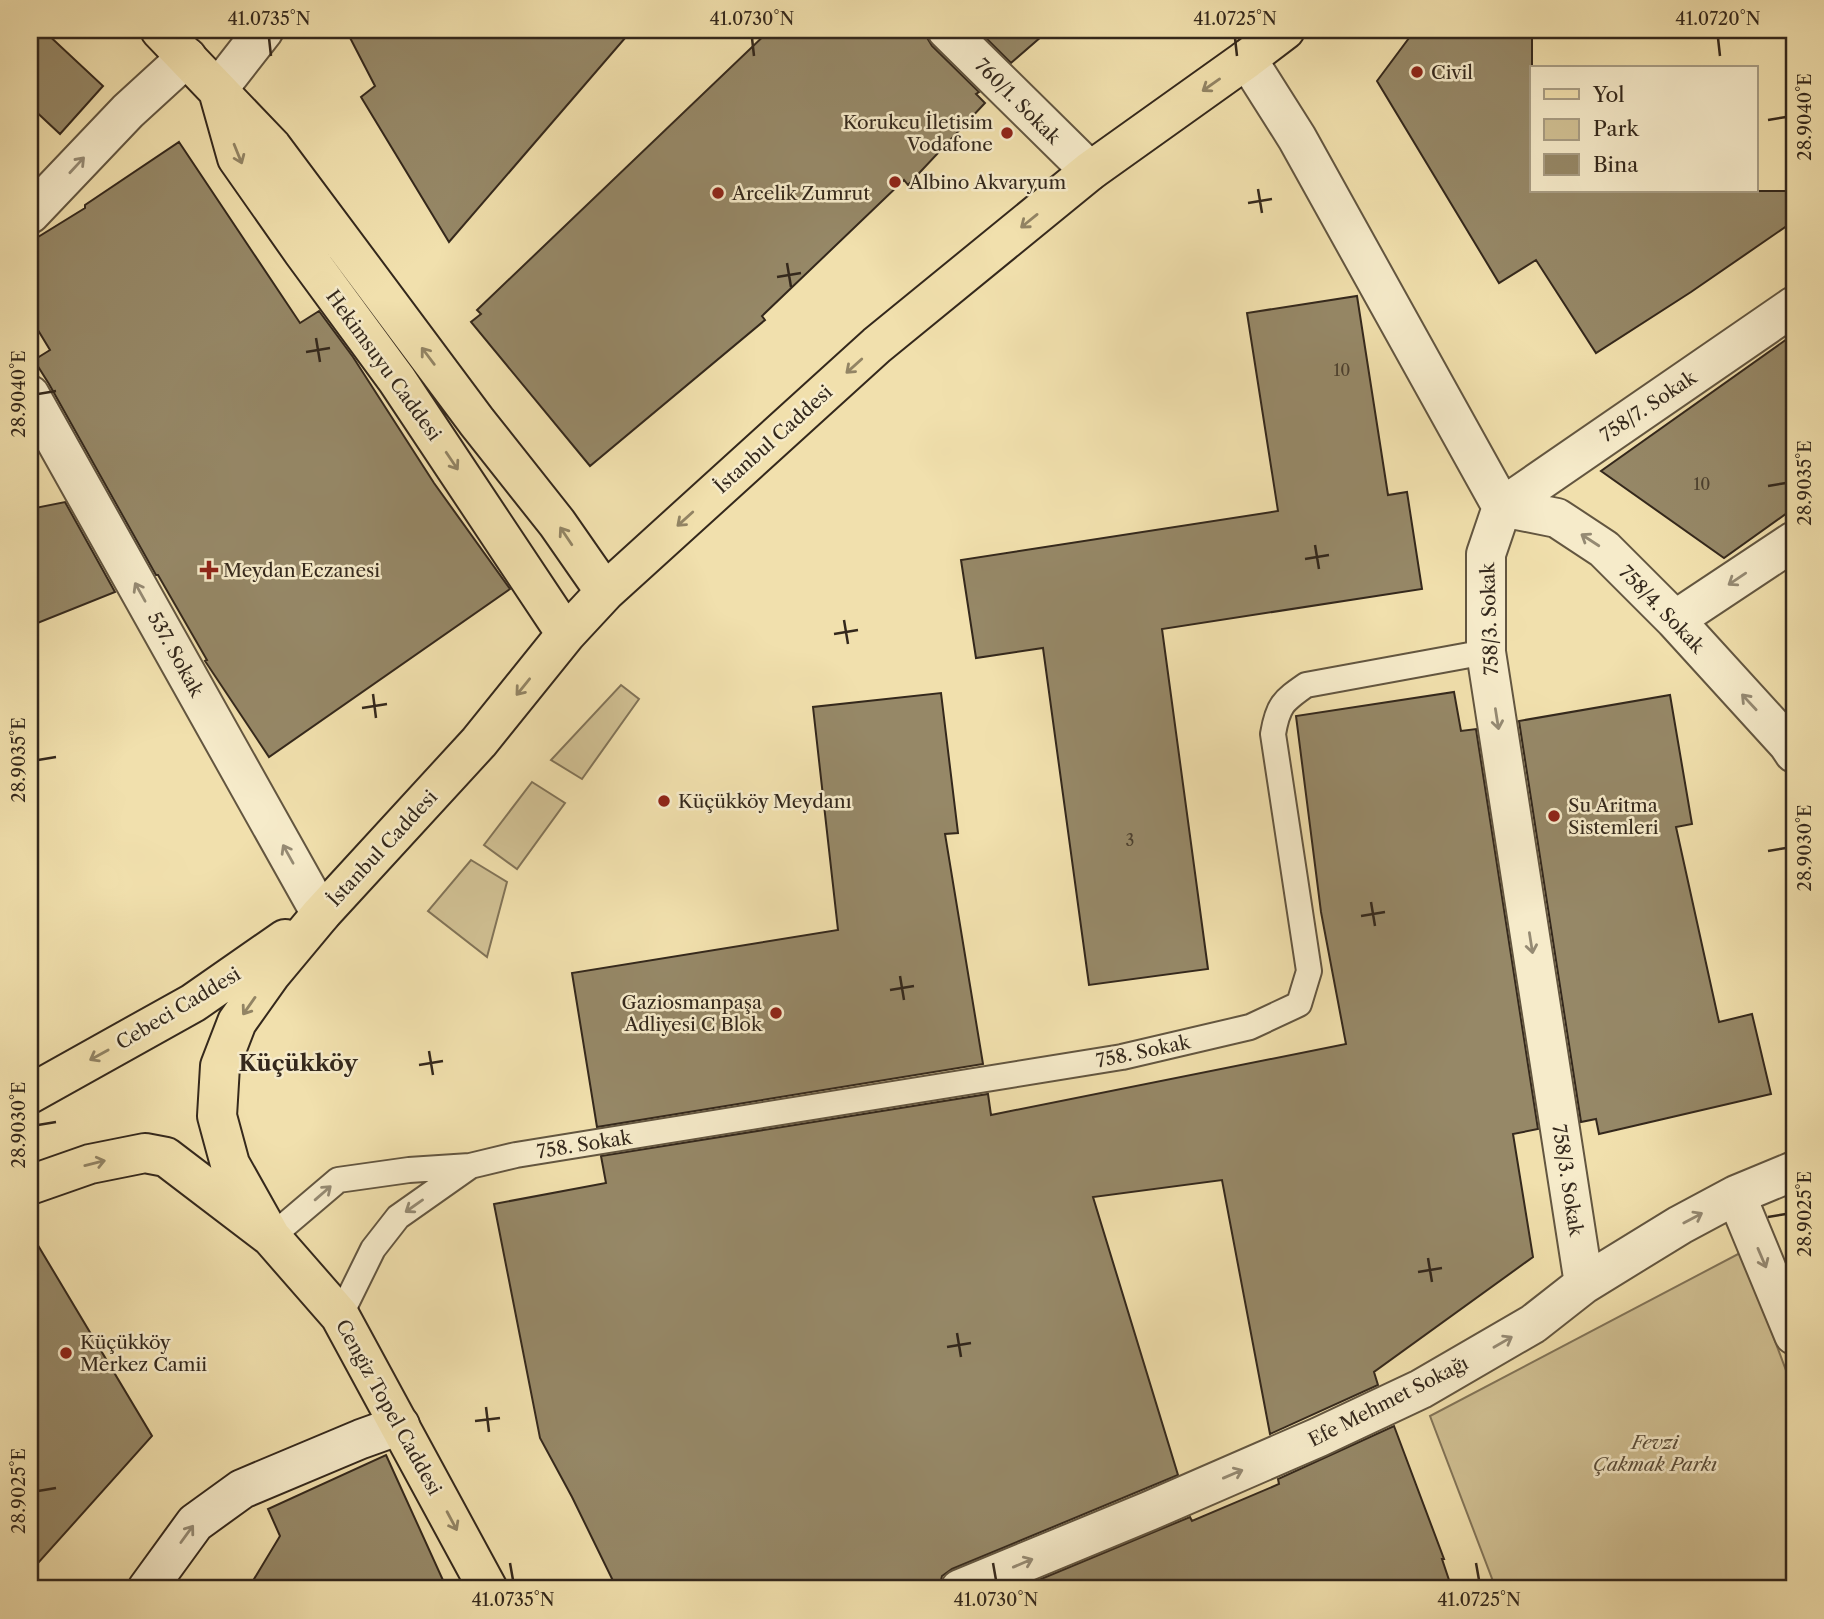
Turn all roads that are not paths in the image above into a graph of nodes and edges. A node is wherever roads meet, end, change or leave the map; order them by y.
1 (160, 30) edge
2 (264, 30) edge
3 (947, 30) edge
4 (1285, 30) edge
5 (187, 57) junction
6 (1247, 60) junction
7 (218, 89) junction
8 (1090, 171) junction
9 (30, 214) edge
10 (1794, 306) edge
11 (30, 395) edge
12 (1502, 507) junction
13 (1794, 541) edge
14 (605, 592) junction
15 (1675, 620) junction
16 (566, 634) junction
17 (1486, 652) junction
18 (1794, 753) edge
19 (321, 914) junction
20 (30, 1094) edge
21 (470, 1167) junction
22 (1794, 1171) edge
23 (30, 1185) edge
24 (1736, 1195) junction
25 (271, 1237) junction
26 (1584, 1284) junction
27 (340, 1316) junction
28 (1794, 1335) edge
29 (400, 1425) junction
30 (147, 1589) edge
31 (488, 1589) edge
32 (960, 1589) edge

1 - 5 main road, Hekimsuyu Caddesi
2 - 7 street
3 - 8 street, 760/1. Sokak
4 - 6 main road, İstanbul Caddesi
5 - 7 main road, Hekimsuyu Caddesi
9 -> 5 street
6 -> 8 main road, İstanbul Caddesi
6 - 12 street
14 -> 7 main road, Hekimsuyu Caddesi
7 -> 16 main road, Hekimsuyu Caddesi
8 -> 14 main road, İstanbul Caddesi
10 - 12 street, 758/7. Sokak
19 -> 11 street, 537. Sokak
15 -> 12 street, 758/4. Sokak
12 - 17 street, 758/3. Sokak
13 -> 15 street
14 - 16 main road, İstanbul Caddesi
18 -> 15 street, 758/4. Sokak
16 -> 19 main road, İstanbul Caddesi
17 - 21 lane, 758. Sokak
17 -> 26 street, 758/3. Sokak
19 -> 20 main road, Cebeci Caddesi
19 -> 25 main road
25 -> 21 lane
21 -> 27 lane
22 - 24 street, Efe Mehmet Sokağı
23 -> 25 main road
26 -> 24 street, Efe Mehmet Sokağı
24 -> 28 street
25 - 27 main road, Cengiz Topel Caddesi
32 -> 26 street, Efe Mehmet Sokağı
27 - 29 main road, Cengiz Topel Caddesi
30 -> 29 street
29 -> 31 main road, Cengiz Topel Caddesi

